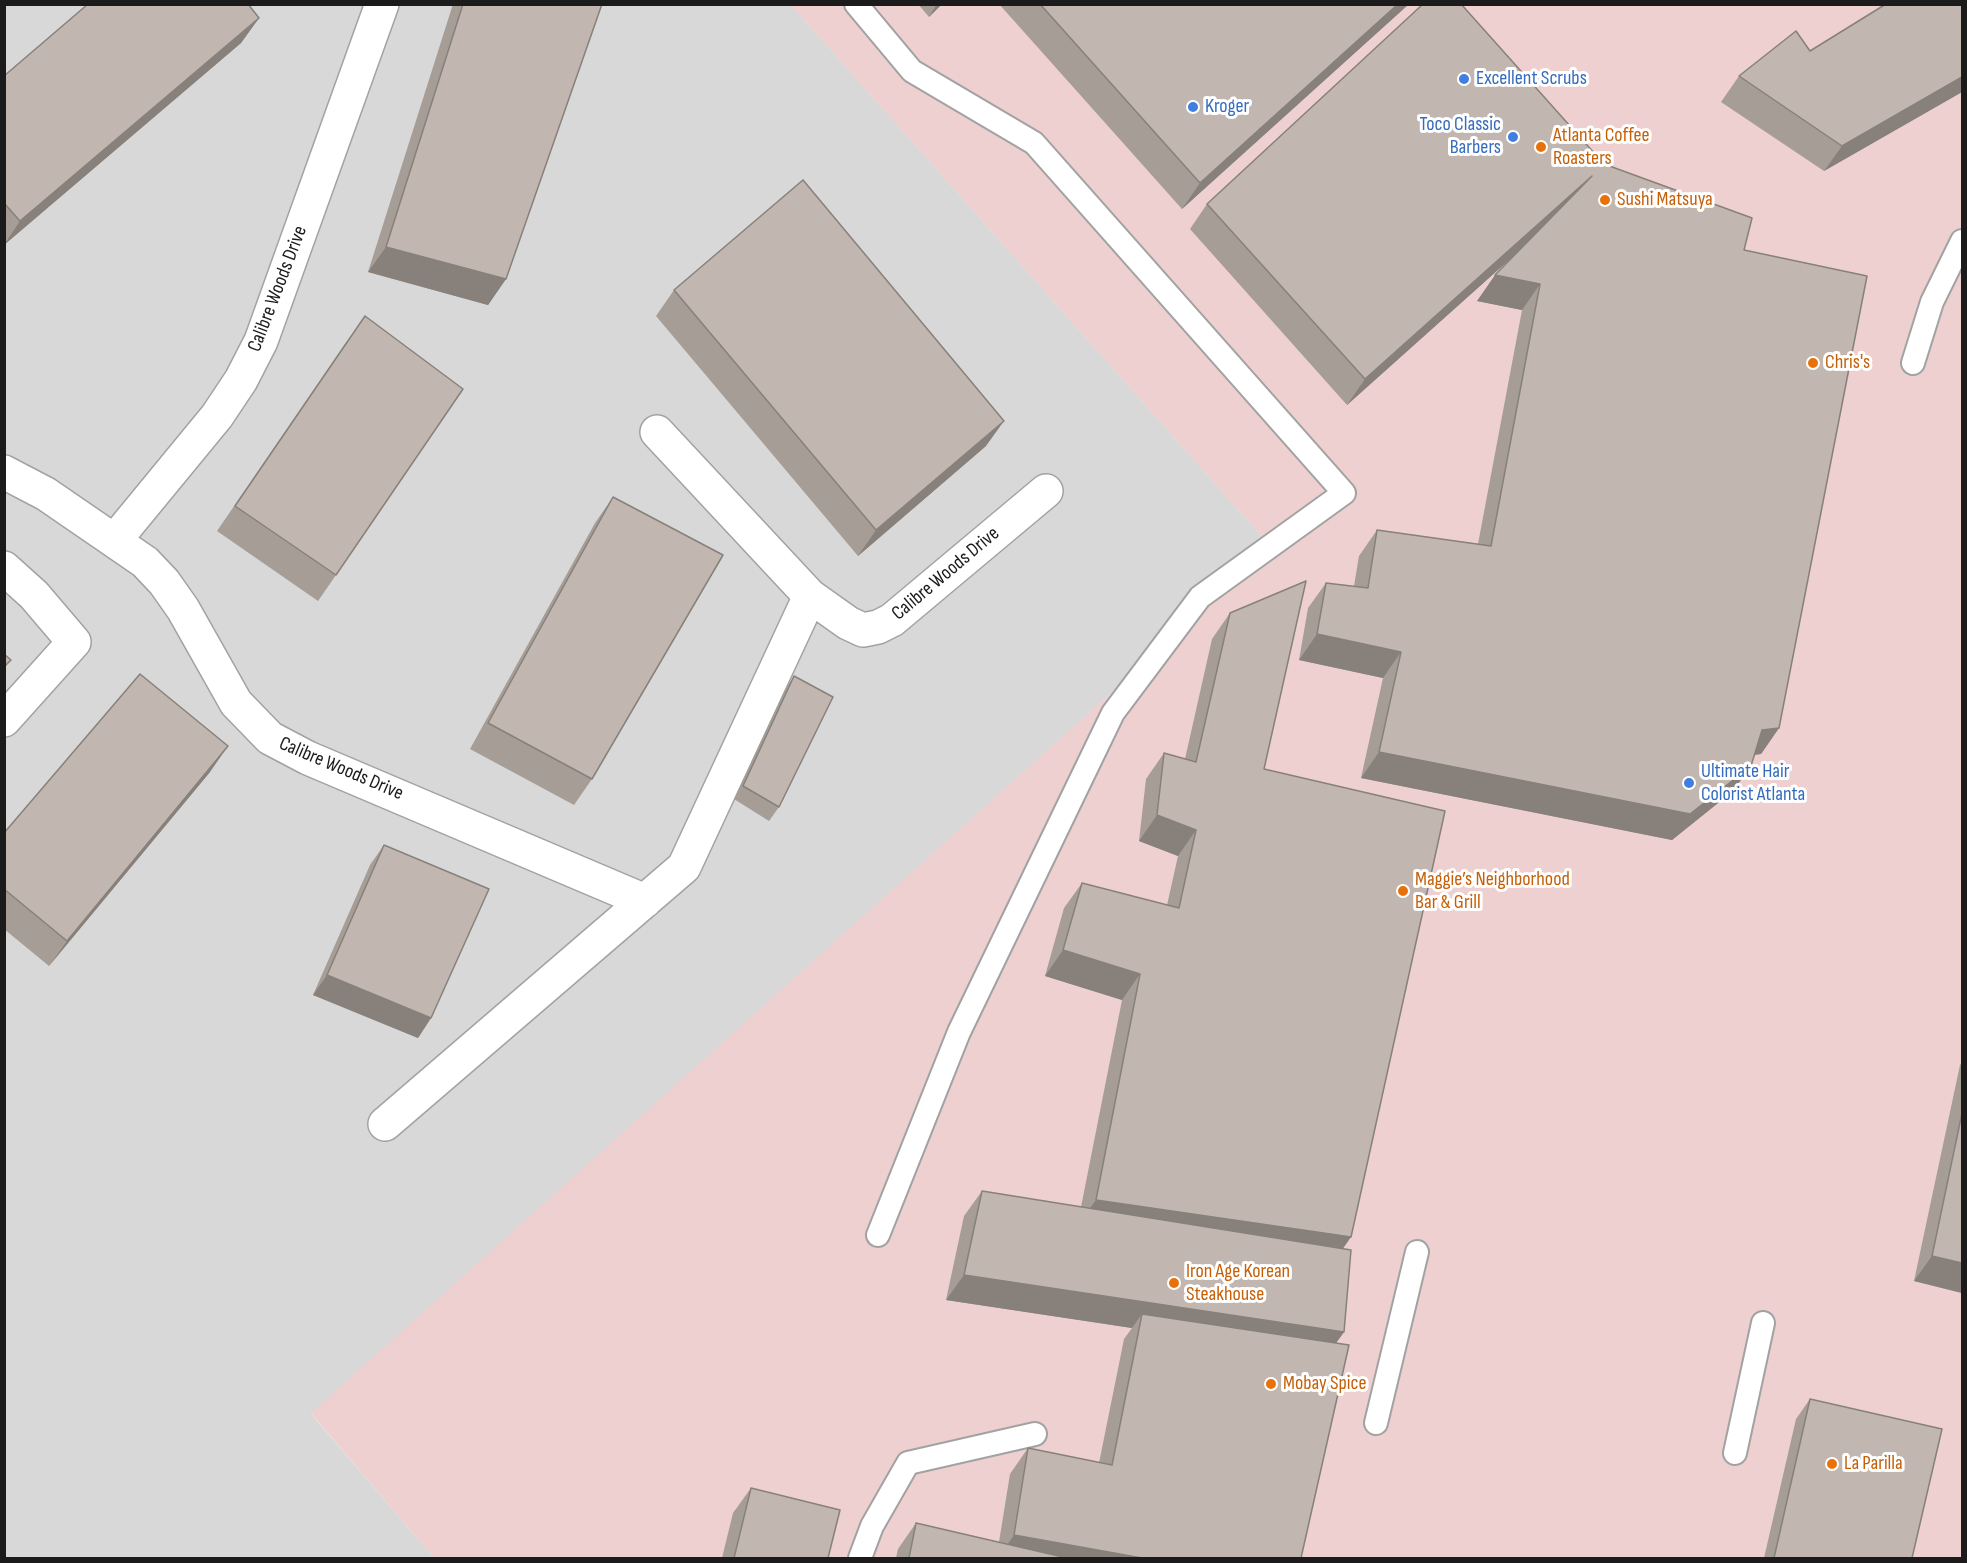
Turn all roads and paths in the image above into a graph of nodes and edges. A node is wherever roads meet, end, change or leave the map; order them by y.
1 (381, 4) edge
2 (855, 4) edge
3 (1962, 241) edge
4 (1913, 363) dead end
5 (657, 432) dead end
6 (4, 472) edge
7 (1046, 491) dead end
8 (116, 540) junction
9 (4, 568) edge
10 (810, 596) junction
11 (4, 720) edge
12 (645, 901) junction
13 (386, 1124) dead end
14 (878, 1234) dead end
15 (1417, 1252) dead end
16 (1763, 1323) dead end
17 (1376, 1423) dead end
18 (1035, 1434) dead end
19 (1734, 1454) dead end
20 (860, 1558) edge

1 - 8 street, Calibre Woods Drive
2 - 14 lane
3 - 4 lane
5 - 10 street, Calibre Woods Drive
6 - 8 street, Calibre Woods Drive
7 - 10 street, Calibre Woods Drive
8 - 12 street, Calibre Woods Drive
9 - 11 street
10 - 12 street
12 - 13 street
15 - 17 lane
16 - 19 lane
18 - 20 lane

